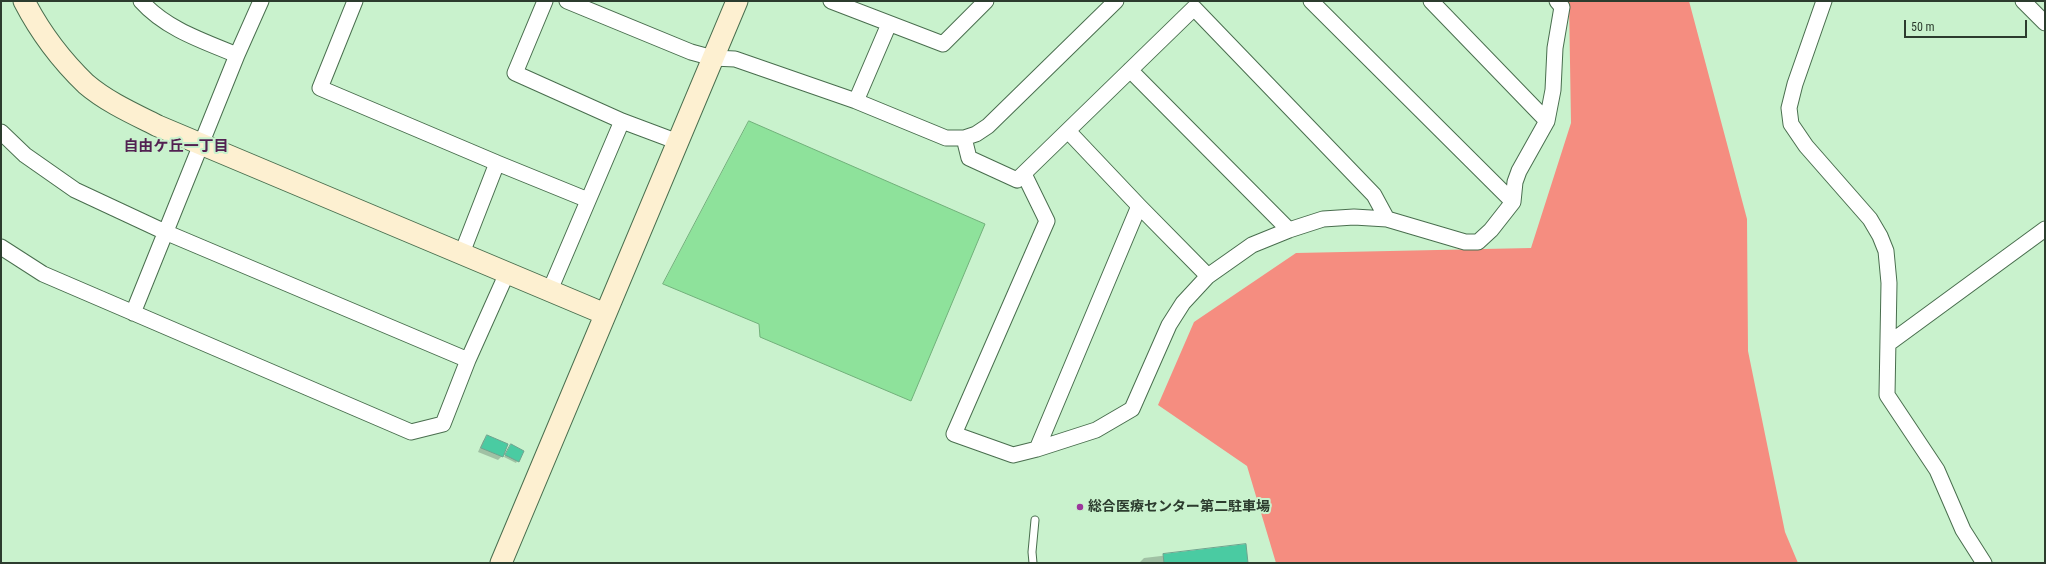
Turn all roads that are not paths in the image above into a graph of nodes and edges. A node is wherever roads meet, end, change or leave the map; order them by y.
1 (24, 1) edge
2 (141, 1) edge
3 (261, 1) edge
4 (545, 1) edge
5 (567, 1) edge
6 (737, 1) edge
7 (831, 1) edge
8 (986, 1) edge
9 (1311, 1) edge
10 (1431, 1) edge
11 (1557, 1) edge
12 (1824, 1) edge
13 (2023, 1) edge
14 (351, 2) edge
15 (1107, 4) edge
16 (2045, 23) edge
17 (889, 24) junction
18 (238, 55) junction
19 (713, 58) junction
20 (1130, 70) junction
21 (856, 101) junction
22 (622, 120) junction
23 (1547, 120) junction
24 (1068, 131) junction
25 (1, 132) edge
26 (964, 138) junction
27 (678, 142) junction
28 (203, 145) junction
29 (497, 163) junction
30 (1024, 174) junction
31 (588, 200) junction
32 (1513, 202) junction
33 (1139, 206) junction
34 (1387, 218) junction
35 (2045, 229) edge
36 (1289, 230) junction
37 (165, 232) junction
38 (1, 247) edge
39 (462, 253) junction
40 (507, 273) junction
41 (1208, 276) junction
42 (550, 290) junction
43 (134, 313) junction
44 (605, 314) junction
45 (1888, 344) junction
46 (468, 360) junction
47 (1037, 449) junction
48 (1035, 520) dead end
49 (501, 563) edge
50 (1033, 563) edge
51 (1984, 563) edge

1 - 28 street
2 - 18 street
3 - 18 street
4 - 22 street
5 - 19 street
6 - 19 street
7 - 17 street
8 - 17 street
9 - 32 street
10 - 23 street
11 - 23 street
12 - 45 street
13 - 16 street
14 - 29 street
15 - 26 street
17 - 21 street
18 - 28 street
19 - 21 street
19 - 27 street
20 - 24 street
20 - 34 street
20 - 36 street
21 - 26 street
22 - 27 street
22 - 31 street
23 - 32 street
24 - 30 street
24 - 33 street
25 - 37 street
26 - 30 street
27 - 44 street
28 - 37 street
28 - 39 street
29 - 31 street
29 - 39 street
30 - 47 street
31 - 42 street
32 - 34 street
33 - 41 street
33 - 47 street
34 - 36 street
35 - 45 street
36 - 41 street
37 - 43 street
37 - 46 street
38 - 43 street
39 - 40 street
40 - 42 street
40 - 46 street
41 - 47 street
42 - 44 street
43 - 46 street
44 - 49 street
45 - 51 street
48 - 50 lane

